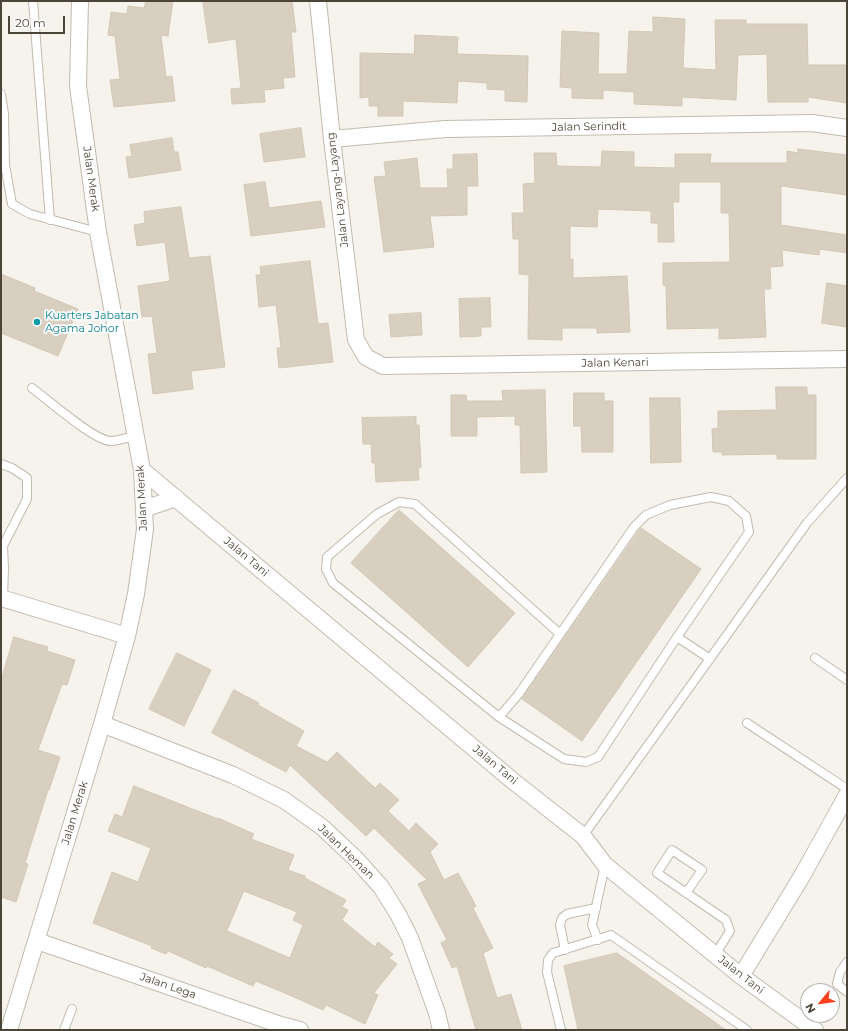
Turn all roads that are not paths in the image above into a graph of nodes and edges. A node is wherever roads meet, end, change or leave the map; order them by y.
1 (33, 1) edge
2 (80, 1) edge
3 (318, 1) edge
4 (1, 94) edge
5 (847, 128) edge
6 (332, 139) junction
7 (50, 220) junction
8 (98, 232) junction
9 (847, 359) edge
10 (383, 366) joint
11 (32, 388) dead end
12 (136, 436) junction
13 (1, 464) edge
14 (142, 470) junction
15 (847, 478) edge
16 (176, 498) junction
17 (144, 509) junction
18 (2, 546) edge
19 (2, 599) edge
20 (560, 634) junction
21 (127, 636) junction
22 (677, 637) junction
23 (815, 658) dead end
24 (710, 659) junction
25 (847, 680) edge
26 (499, 717) junction
27 (747, 723) dead end
28 (102, 724) junction
29 (847, 789) edge
30 (847, 795) edge
31 (583, 836) junction
32 (605, 865) junction
33 (686, 893) junction
34 (596, 908) junction
35 (598, 940) junction
36 (37, 941) junction
37 (565, 950) junction
38 (715, 955) junction
39 (847, 962) edge
40 (741, 976) junction
41 (847, 992) edge
42 (72, 1009) dead end
43 (9, 1030) edge
44 (64, 1030) edge
45 (300, 1030) edge
46 (441, 1030) edge
47 (560, 1030) edge
48 (747, 1030) edge
49 (815, 1030) edge

1 - 7 lane
2 - 8 street, Jalan Merak
3 - 6 street, Jalan Layang-Layang
4 - 7 lane
5 - 6 street, Jalan Serindit
6 - 10 street, Jalan Layang-Layang
7 - 8 lane
8 - 12 street, Jalan Merak
9 - 10 street, Jalan Kenari
11 - 12 lane
12 - 14 street, Jalan Merak
13 - 18 lane
14 - 16 street, Jalan Tani
14 - 17 street, Jalan Merak
15 - 24 lane
16 - 17 street
16 - 31 street, Jalan Tani
17 - 21 street, Jalan Merak
18 - 19 lane
19 - 21 street
20 - 22 lane
20 - 26 lane
20 - 26 lane
21 - 28 street, Jalan Merak
22 - 24 lane
22 - 26 lane
23 - 25 lane
24 - 31 lane
27 - 29 lane
28 - 36 street, Jalan Merak
28 - 46 street, Jalan Heman
30 - 40 street
31 - 32 street, Jalan Tani
32 - 34 lane
32 - 38 street, Jalan Tani
33 - 33 lane
33 - 38 lane
34 - 35 lane
34 - 37 lane
35 - 37 lane
35 - 48 lane
36 - 43 street, Jalan Merak
36 - 45 street, Jalan Lega
37 - 47 lane
38 - 40 street, Jalan Tani
39 - 41 lane
40 - 49 street, Jalan Tani
42 - 44 lane

